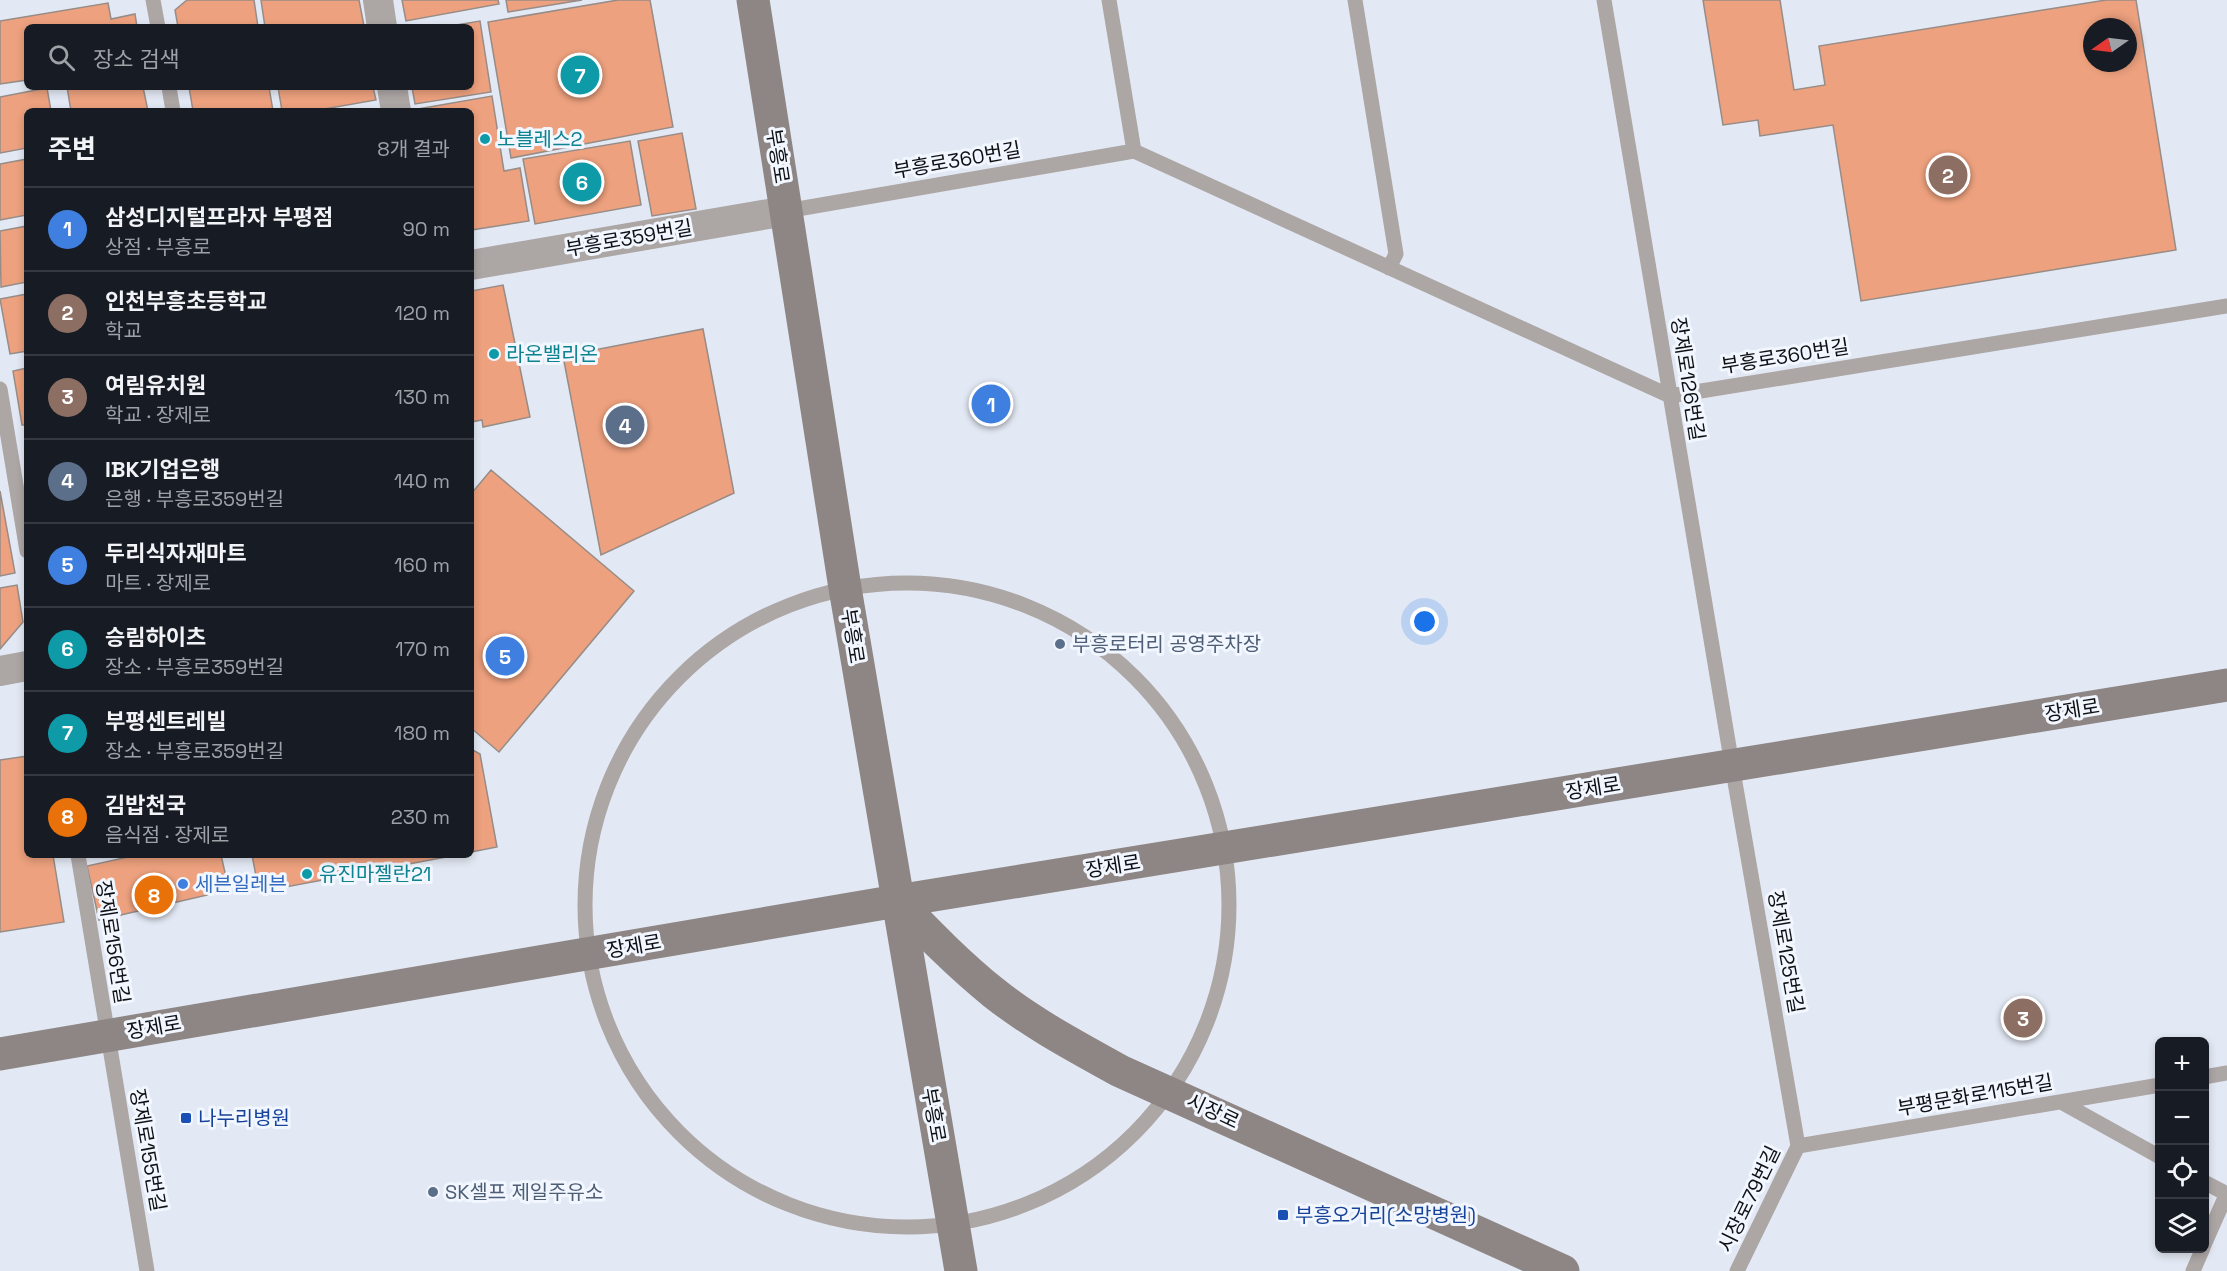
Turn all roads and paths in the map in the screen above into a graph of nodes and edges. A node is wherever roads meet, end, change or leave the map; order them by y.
1 (153, 0) edge
2 (378, 0) edge
3 (753, 0) edge
4 (1109, 0) edge
5 (1355, 0) edge
6 (1604, 0) edge
7 (157, 24) edge
8 (382, 24) edge
9 (170, 90) edge
10 (392, 90) edge
11 (172, 108) edge
12 (396, 108) edge
13 (1134, 151) junction
14 (786, 211) junction
15 (474, 264) edge
16 (1389, 268) junction
17 (2219, 307) edge
18 (0, 389) edge
19 (1670, 396) junction
20 (24, 533) edge
21 (845, 588) junction
22 (24, 667) edge
23 (0, 671) edge
24 (2227, 685) edge
25 (1732, 765) junction
26 (1224, 848) junction
27 (78, 858) edge
28 (897, 901) junction
29 (589, 954) junction
30 (108, 1035) junction
31 (0, 1054) edge
32 (2227, 1074) edge
33 (2209, 1076) edge
34 (2155, 1086) edge
35 (1171, 1092) junction
36 (2061, 1102) junction
37 (1798, 1146) junction
38 (2155, 1153) edge
39 (2209, 1184) edge
40 (2227, 1194) edge
41 (954, 1226) junction
42 (2209, 1235) edge
43 (2201, 1253) edge
44 (147, 1271) edge
45 (962, 1271) edge
46 (1563, 1271) edge
47 (1737, 1271) edge
48 (2193, 1271) edge

1 - 7 lane
2 - 8 street
3 - 14 main road, 부흥로
4 - 13 lane
5 - 16 lane
6 - 19 lane, 장제로126번길
9 - 11 lane
10 - 12 street
13 - 14 lane, 부흥로360번길
13 - 16 lane
14 - 15 street, 부흥로359번길
14 - 21 main road, 부흥로
16 - 19 lane
17 - 19 lane, 부흥로360번길
18 - 20 lane
19 - 25 lane, 장제로126번길
21 - 26 lane
21 - 28 main road, 부흥로
21 - 29 lane
22 - 23 street
24 - 25 main road, 장제로
25 - 26 main road, 장제로
25 - 37 lane, 장제로125번길
26 - 28 main road, 장제로
26 - 35 lane
27 - 30 lane, 장제로156번길
28 - 29 main road, 장제로
28 - 35 main road, 시장로
28 - 41 main road, 부흥로
29 - 30 main road, 장제로
29 - 41 lane
30 - 31 main road, 장제로
30 - 44 lane, 장제로155번길
32 - 33 lane
34 - 36 lane, 부평문화로115번길
35 - 41 lane
35 - 46 main road, 시장로
36 - 37 lane, 부평문화로115번길
36 - 38 lane
37 - 47 lane, 시장로79번길
39 - 40 lane
40 - 42 lane
41 - 45 main road, 부흥로
43 - 48 lane

